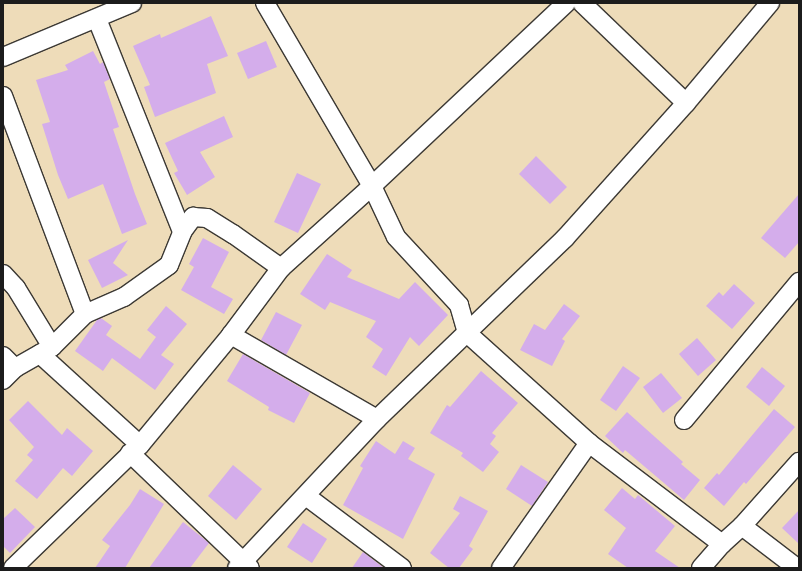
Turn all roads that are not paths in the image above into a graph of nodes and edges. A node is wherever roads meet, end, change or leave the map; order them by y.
1 (132, 3) edge
2 (265, 3) edge
3 (566, 3) edge
4 (582, 3) edge
5 (770, 3) edge
6 (97, 19) junction
7 (3, 57) edge
8 (3, 96) edge
9 (686, 103) junction
10 (372, 186) junction
11 (182, 232) junction
12 (281, 268) junction
13 (3, 274) edge
14 (799, 282) edge
15 (85, 314) junction
16 (467, 333) junction
17 (231, 335) junction
18 (46, 351) junction
19 (3, 356) edge
20 (9, 374) edge
21 (377, 419) junction
22 (684, 420) dead end
23 (588, 443) junction
24 (135, 449) junction
25 (799, 462) edge
26 (306, 496) junction
27 (742, 526) junction
28 (722, 544) junction
29 (243, 566) edge
30 (13, 568) edge
31 (402, 568) edge
32 (501, 568) edge
33 (701, 568) edge
34 (797, 568) edge

1 - 6 street
2 - 10 street
3 - 10 street
4 - 9 street
5 - 9 street
6 - 7 street
6 - 11 street
8 - 15 street
9 - 16 street
10 - 12 street
10 - 16 street
11 - 12 street
11 - 15 street
12 - 17 street
13 - 18 street
14 - 22 street
15 - 18 street
16 - 21 street
16 - 23 street
17 - 21 street
17 - 24 street
18 - 20 street
18 - 24 street
19 - 20 street
21 - 26 street
23 - 28 street
23 - 32 street
24 - 29 street
24 - 30 street
25 - 27 street
26 - 29 street
26 - 31 street
27 - 28 street
27 - 34 street
28 - 33 street

